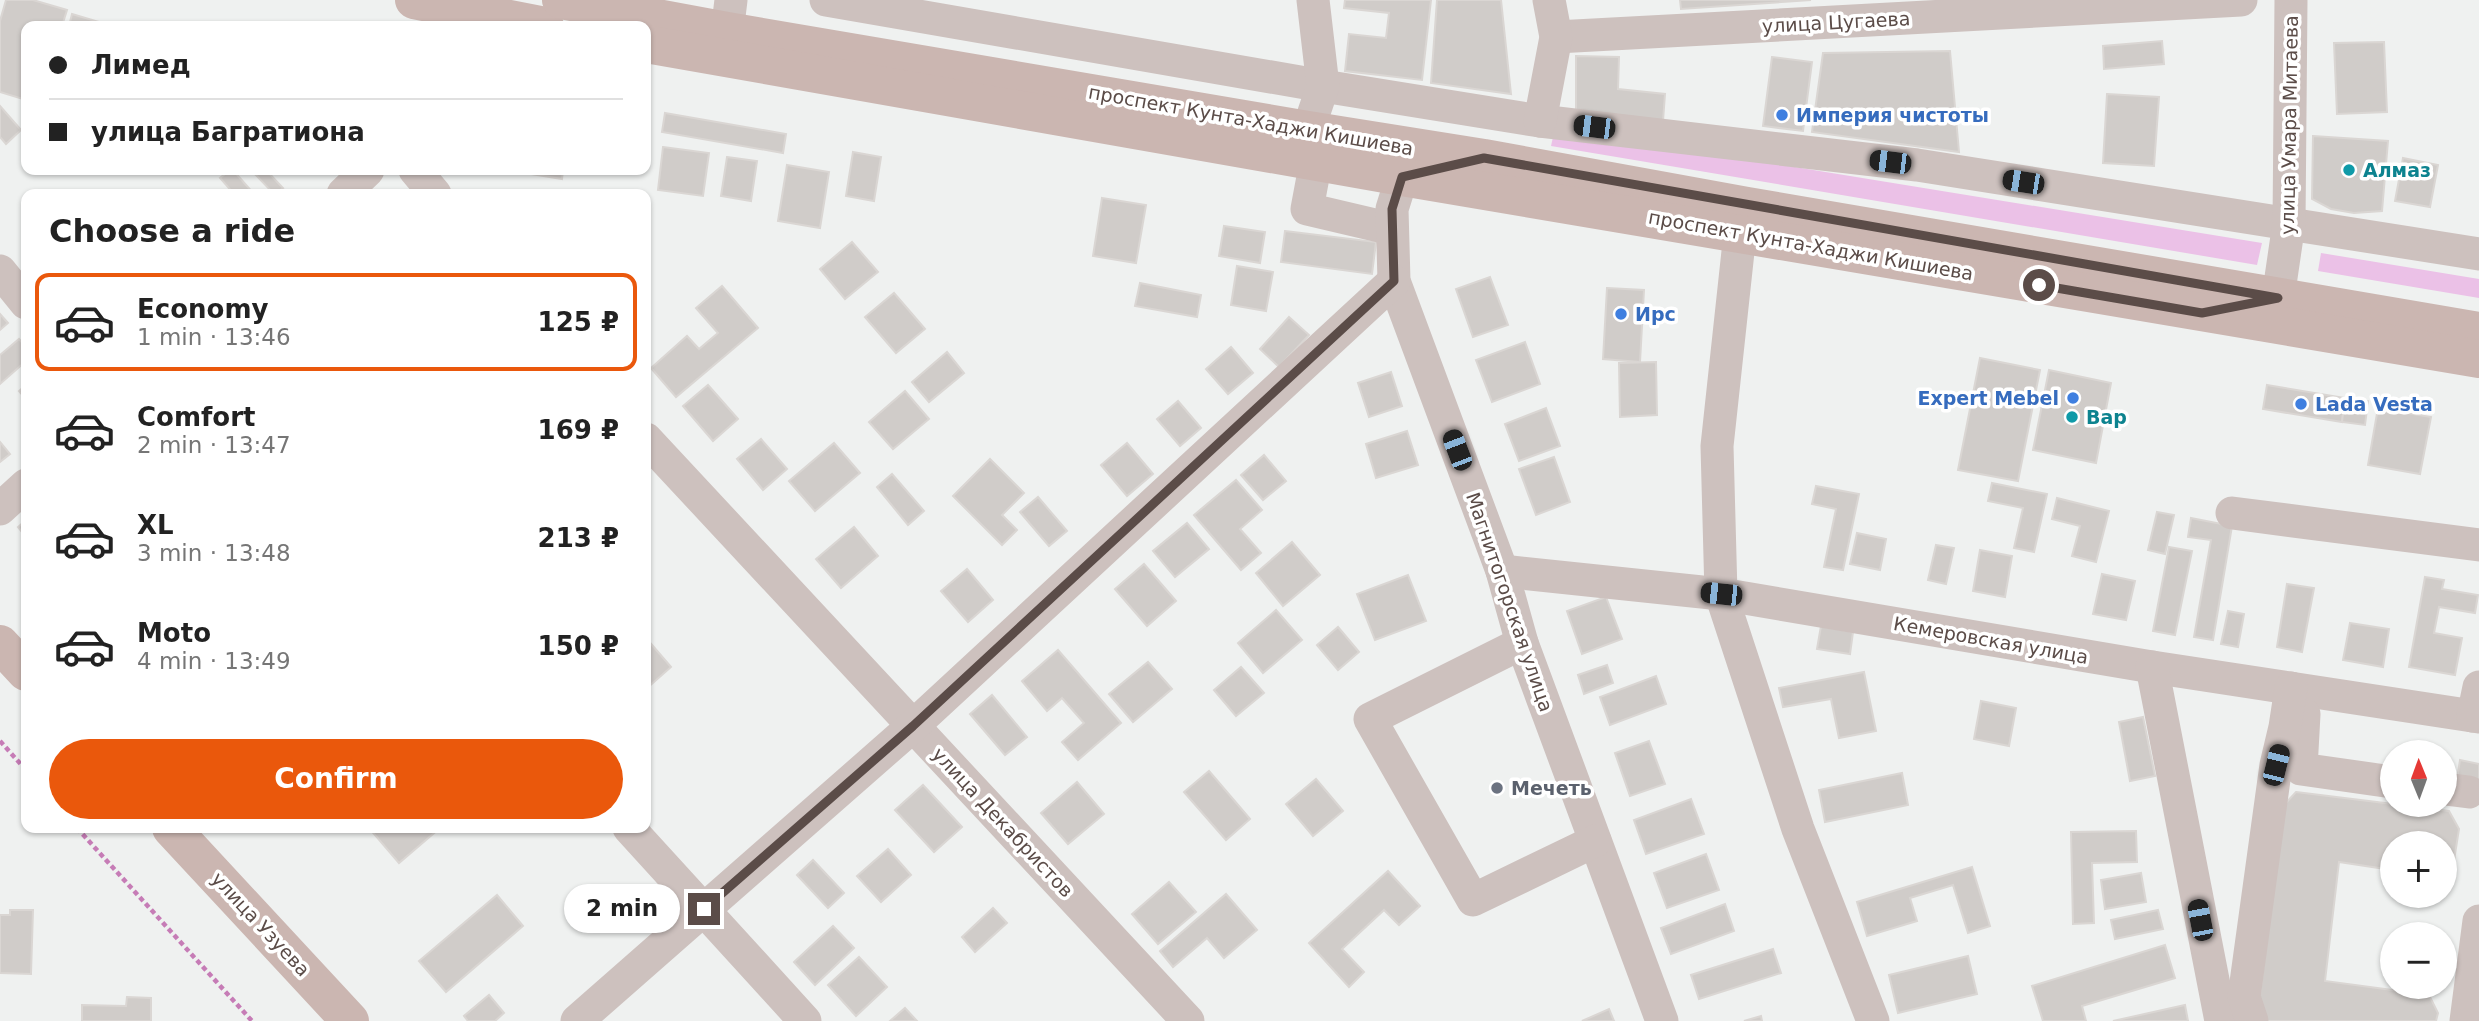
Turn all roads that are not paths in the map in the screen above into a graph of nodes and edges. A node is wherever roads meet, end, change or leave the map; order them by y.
1 (414, 0) edge
2 (561, 0) edge
3 (826, 0) edge
4 (1313, 0) edge
5 (1549, 0) edge
6 (2241, 0) edge
7 (2291, 0) edge
8 (956, 11) edge
9 (471, 13) edge
10 (517, 21) edge
11 (727, 30) edge
12 (1556, 37) junction
13 (651, 43) edge
14 (947, 68) junction
15 (1323, 86) junction
16 (1540, 121) junction
17 (1312, 146) junction
18 (1484, 158) junction
19 (363, 175) edge
20 (419, 175) edge
21 (1402, 177) junction
22 (348, 189) edge
23 (431, 189) edge
24 (2289, 223) junction
25 (1392, 229) junction
26 (1740, 233) junction
27 (2479, 254) edge
28 (0, 271) edge
29 (1394, 281) junction
30 (21, 297) edge
31 (2278, 298) junction
32 (2202, 313) junction
33 (2479, 331) edge
34 (2479, 359) edge
35 (651, 444) edge
36 (21, 490) edge
37 (0, 509) edge
38 (2232, 513) dead end
39 (2479, 545) edge
40 (1502, 571) junction
41 (1721, 594) junction
42 (1521, 643) junction
43 (0, 644) edge
44 (21, 667) edge
45 (2152, 667) junction
46 (2299, 690) junction
47 (2477, 707) edge
48 (913, 726) junction
49 (2380, 780) edge
50 (176, 833) edge
51 (634, 833) edge
52 (1595, 841) junction
53 (704, 909) junction
54 (2479, 922) edge
55 (351, 1021) edge
56 (577, 1021) edge
57 (805, 1021) edge
58 (1188, 1021) edge
59 (1662, 1021) edge
60 (1873, 1021) edge
61 (2221, 1021) edge
62 (2252, 1021) edge
63 (2466, 1021) edge

1 - 9 main road
2 - 11 main road, проспект Кунта-Хаджи Кишиева
3 - 8 street
4 - 15 street
5 - 12 street
6 - 12 street, улица Цугаева
7 - 24 street, улица Умара Митаева
8 - 14 street
8 - 15 street
9 - 10 main road
11 - 13 main road, проспект Кунта-Хаджи Кишиева
11 - 14 main road, проспект Кунта-Хаджи Кишиева
11 - 17 main road, проспект Кунта-Хаджи Кишиева
12 - 16 street
14 - 17 main road, проспект Кунта-Хаджи Кишиева
15 - 16 street
15 - 17 street
16 - 24 street
17 - 18 main road, проспект Кунта-Хаджи Кишиева
17 - 21 main road, проспект Кунта-Хаджи Кишиева
17 - 25 street
18 - 21 street
18 - 31 main road, проспект Кунта-Хаджи Кишиева
19 - 22 street
20 - 23 street
21 - 25 street, Магнитогорская улица
21 - 26 main road, проспект Кунта-Хаджи Кишиева
24 - 27 street
24 - 31 street, улица Умара Митаева
25 - 29 street, Магнитогорская улица
26 - 32 main road, проспект Кунта-Хаджи Кишиева
26 - 41 street
28 - 30 street
29 - 40 street, Магнитогорская улица
29 - 48 street
31 - 32 street
31 - 33 main road, проспект Кунта-Хаджи Кишиева
32 - 34 main road, проспект Кунта-Хаджи Кишиева
35 - 48 street, улица Декабристов
36 - 37 street
38 - 39 street
40 - 41 street, Кемеровская улица
40 - 42 street, Магнитогорская улица
41 - 45 street, Кемеровская улица
41 - 60 street
42 - 52 street, Магнитогорская улица
42 - 52 street
43 - 44 main road
45 - 46 street, Кемеровская улица
45 - 61 street
46 - 47 street, Кемеровская улица
46 - 49 street
46 - 62 street
48 - 53 street
48 - 58 street, улица Декабристов
50 - 55 main road, улица Узуева
51 - 53 street
52 - 59 street, Магнитогорская улица
53 - 56 street
53 - 57 street
54 - 63 street

